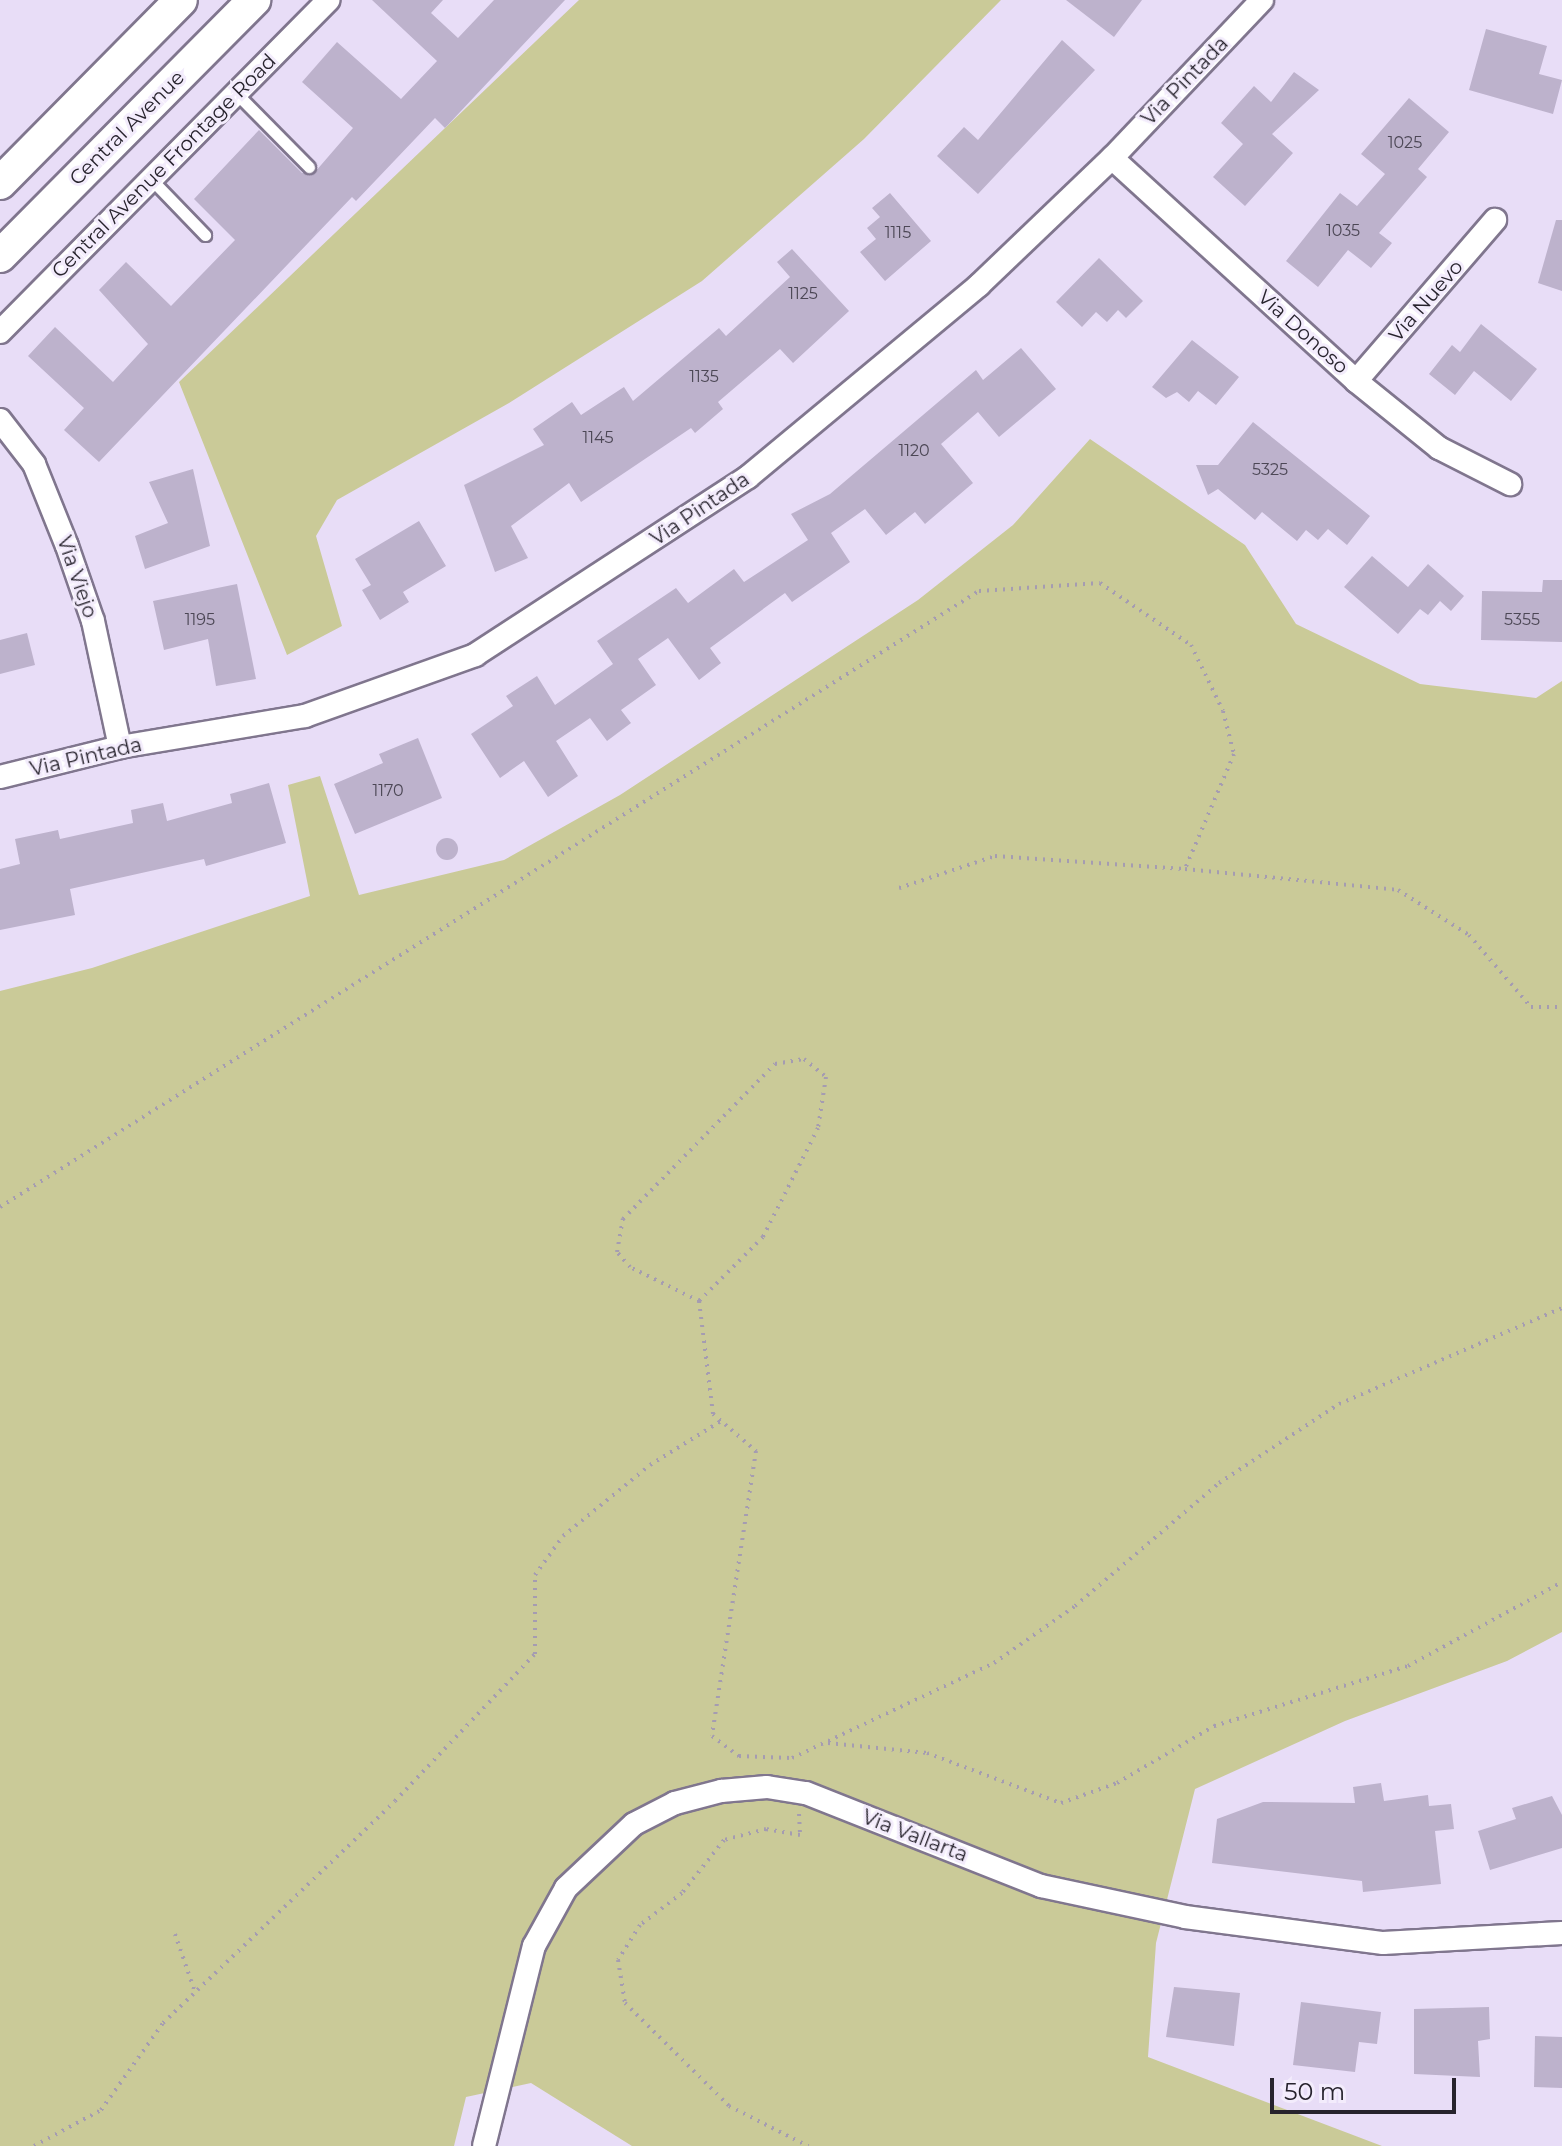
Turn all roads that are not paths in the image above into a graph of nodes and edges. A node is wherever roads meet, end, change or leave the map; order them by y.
1 (181, 0) edge
2 (254, 0) edge
3 (328, 0) edge
4 (1262, 0) edge
5 (236, 93) junction
6 (1112, 158) junction
7 (309, 167) dead end
8 (151, 179) junction
9 (0, 183) edge
10 (1495, 220) dead end
11 (205, 235) dead end
12 (0, 256) edge
13 (0, 332) edge
14 (1356, 381) junction
15 (0, 420) edge
16 (1510, 484) dead end
17 (120, 747) junction
18 (0, 777) edge
19 (1562, 1933) edge
20 (484, 2146) edge

1 - 9 main road
2 - 12 main road, Central Avenue
3 - 5 street, Central Avenue Frontage Road
4 - 6 street, Via Pintada
5 - 7 lane
5 - 8 street, Central Avenue Frontage Road
6 - 14 street, Via Donoso
6 - 17 street, Via Pintada
8 - 11 lane
8 - 13 street, Central Avenue Frontage Road
10 - 14 street, Via Nuevo
14 - 16 street, Via Donoso
15 - 17 street, Via Viejo
17 - 18 street, Via Pintada
19 - 20 street, Via Vallarta

